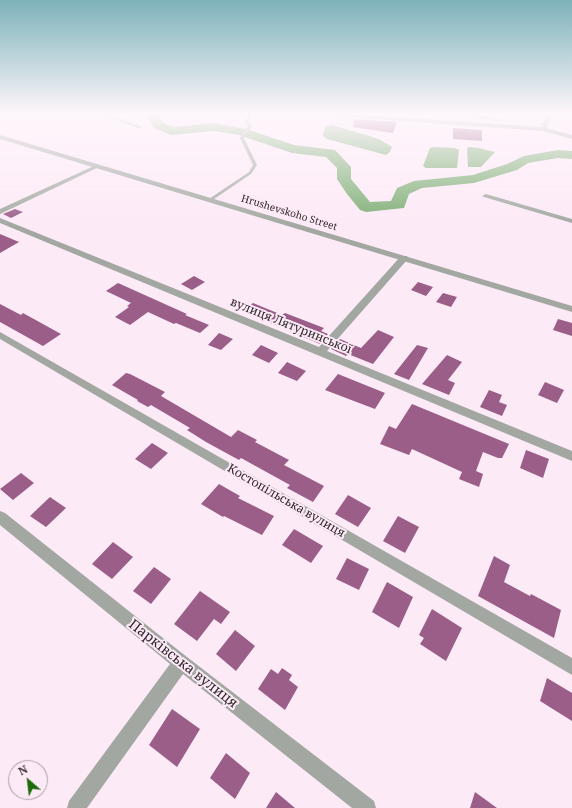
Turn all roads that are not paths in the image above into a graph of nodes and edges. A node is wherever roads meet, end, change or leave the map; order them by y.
1 (50, 152) edge
2 (249, 152) edge
3 (98, 166) junction
4 (486, 196) dead end
5 (210, 200) junction
6 (0, 212) edge
7 (0, 220) edge
8 (572, 221) edge
9 (404, 258) junction
10 (572, 309) edge
11 (0, 335) edge
12 (321, 351) junction
13 (572, 456) edge
14 (0, 517) edge
15 (181, 663) junction
16 (572, 667) edge
17 (76, 808) edge
18 (367, 808) edge

1 - 3 street, Hrushevskoho Street
2 - 5 lane
3 - 5 street, Hrushevskoho Street
3 - 6 street
4 - 8 street
5 - 9 street, Hrushevskoho Street
7 - 12 street, вулиця Лятуринської
9 - 10 street, Hrushevskoho Street
9 - 12 street
11 - 16 street, Костопільська вулиця
12 - 13 street, вулиця Лятуринської
14 - 15 street, Парківська вулиця
15 - 17 street
15 - 18 street, Парківська вулиця

